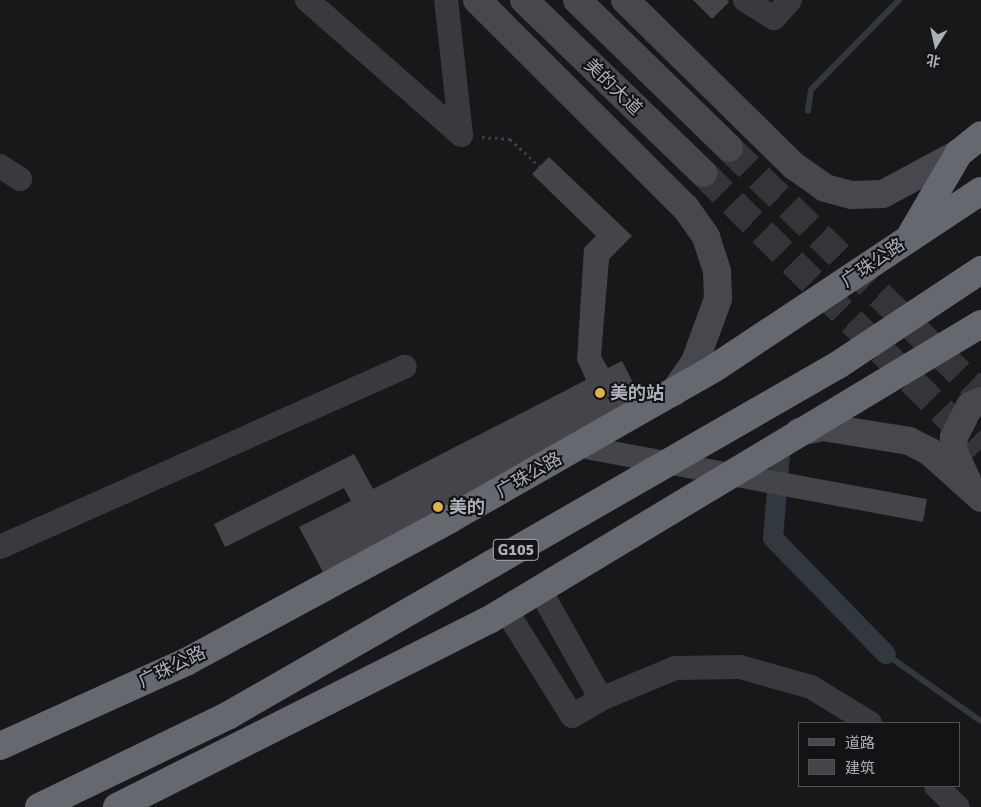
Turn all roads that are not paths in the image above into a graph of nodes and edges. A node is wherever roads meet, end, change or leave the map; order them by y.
1 (306, 0) edge
2 (446, 0) edge
3 (477, 0) edge
4 (524, 0) edge
5 (578, 0) edge
6 (625, 0) edge
7 (745, 0) edge
8 (790, 0) edge
9 (981, 135) edge
10 (729, 148) tunnel mouth
11 (959, 153) junction
12 (0, 166) edge
13 (703, 173) tunnel mouth
14 (20, 179) dead end
15 (981, 191) edge
16 (908, 239) junction
17 (981, 270) edge
18 (981, 324) edge
19 (405, 367) dead end
20 (674, 392) junction
21 (981, 401) edge
22 (795, 433) junction
23 (978, 496) edge
24 (0, 547) edge
25 (539, 588) junction
26 (506, 609) junction
27 (601, 699) junction
28 (868, 722) edge
29 (0, 746) edge
30 (937, 787) edge
31 (39, 807) edge
32 (117, 807) edge
33 (958, 807) edge

1 - 2 street
3 - 20 main road
4 - 13 main road, 美的大道
5 - 10 main road
6 - 11 main road
7 - 8 street
9 - 11 highway
11 - 16 highway
12 - 14 street
15 - 16 highway, 广珠公路
16 - 20 highway, 广珠公路
17 - 31 highway, G105
18 - 22 highway
19 - 24 street
20 - 29 highway, 广珠公路
21 - 23 main road
22 - 23 main road
22 - 25 highway
25 - 26 highway
25 - 27 street
26 - 27 street
26 - 32 highway
27 - 28 street
30 - 33 street

